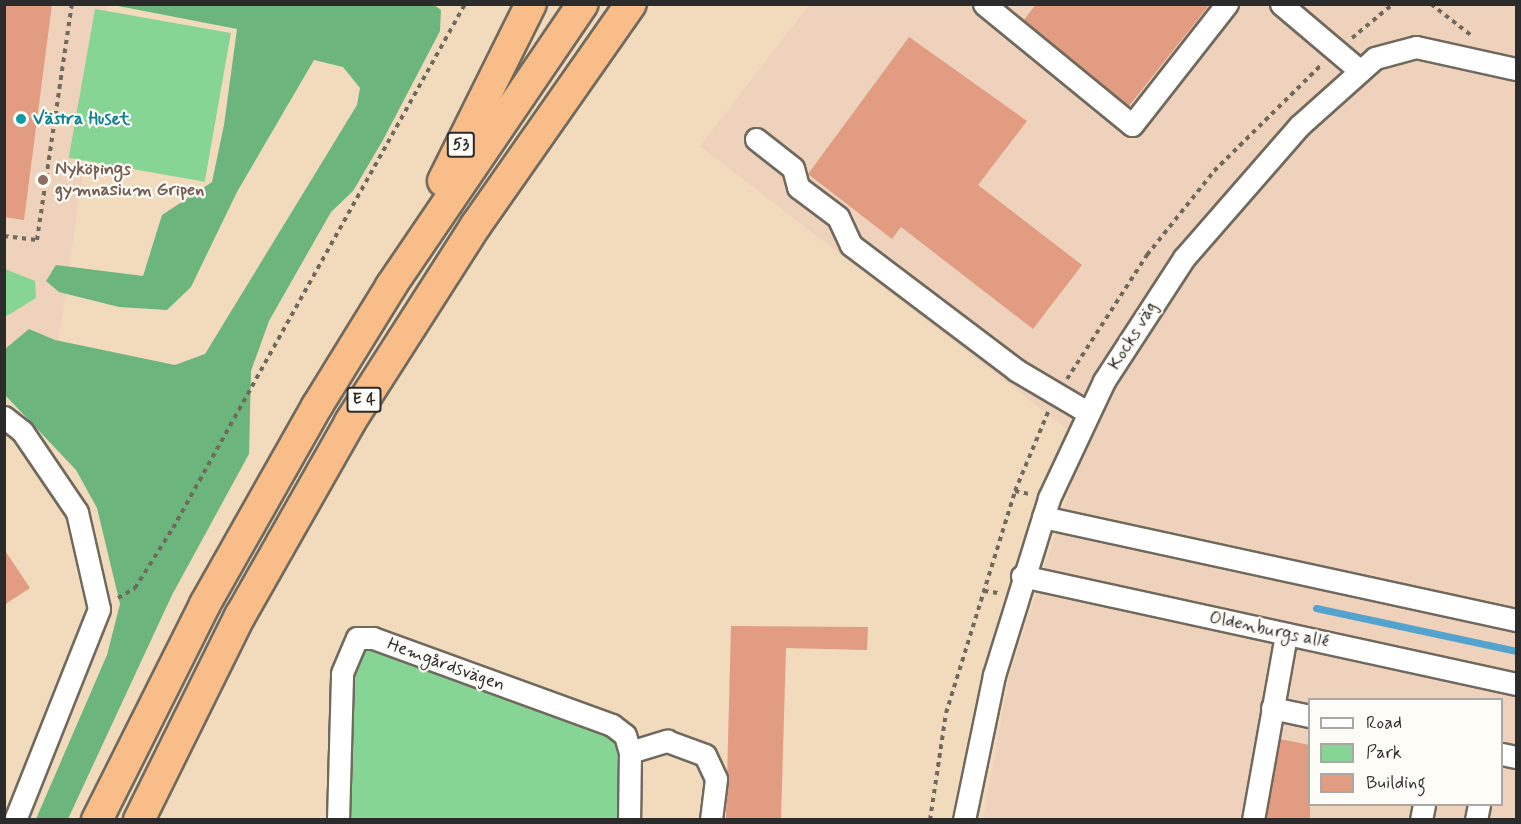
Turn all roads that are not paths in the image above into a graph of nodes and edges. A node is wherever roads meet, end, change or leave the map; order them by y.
1 (531, 4) edge
2 (583, 4) edge
3 (630, 4) edge
4 (984, 4) edge
5 (1227, 4) edge
6 (1281, 4) edge
7 (1358, 69) junction
8 (1516, 69) edge
9 (756, 139) dead end
10 (391, 286) junction
11 (1087, 412) junction
12 (4, 417) edge
13 (1043, 517) junction
14 (1023, 576) junction
15 (1516, 620) edge
16 (1286, 634) junction
17 (1516, 684) edge
18 (1272, 708) junction
19 (1308, 716) edge
20 (630, 752) junction
21 (15, 819) edge
22 (98, 819) edge
23 (139, 819) edge
24 (338, 819) edge
25 (629, 819) edge
26 (711, 819) edge
27 (964, 819) edge
28 (1253, 819) edge

1 - 10 highway, 53
2 - 10 highway, E 4
3 - 23 highway, E 4
4 - 5 street
6 - 7 street
7 - 8 street, Kocks väg
7 - 11 street, Kocks väg
9 - 11 street
10 - 22 highway, E 4
11 - 13 street, Kocks väg
12 - 21 street
13 - 14 street, Kocks väg
13 - 15 street
14 - 16 street, Oldenburgs allé
14 - 27 street, Kocks väg
16 - 17 street, Oldenburgs allé
16 - 18 street
18 - 19 street
18 - 28 street
20 - 24 street, Hemgårdsvägen
20 - 25 street
20 - 26 street

